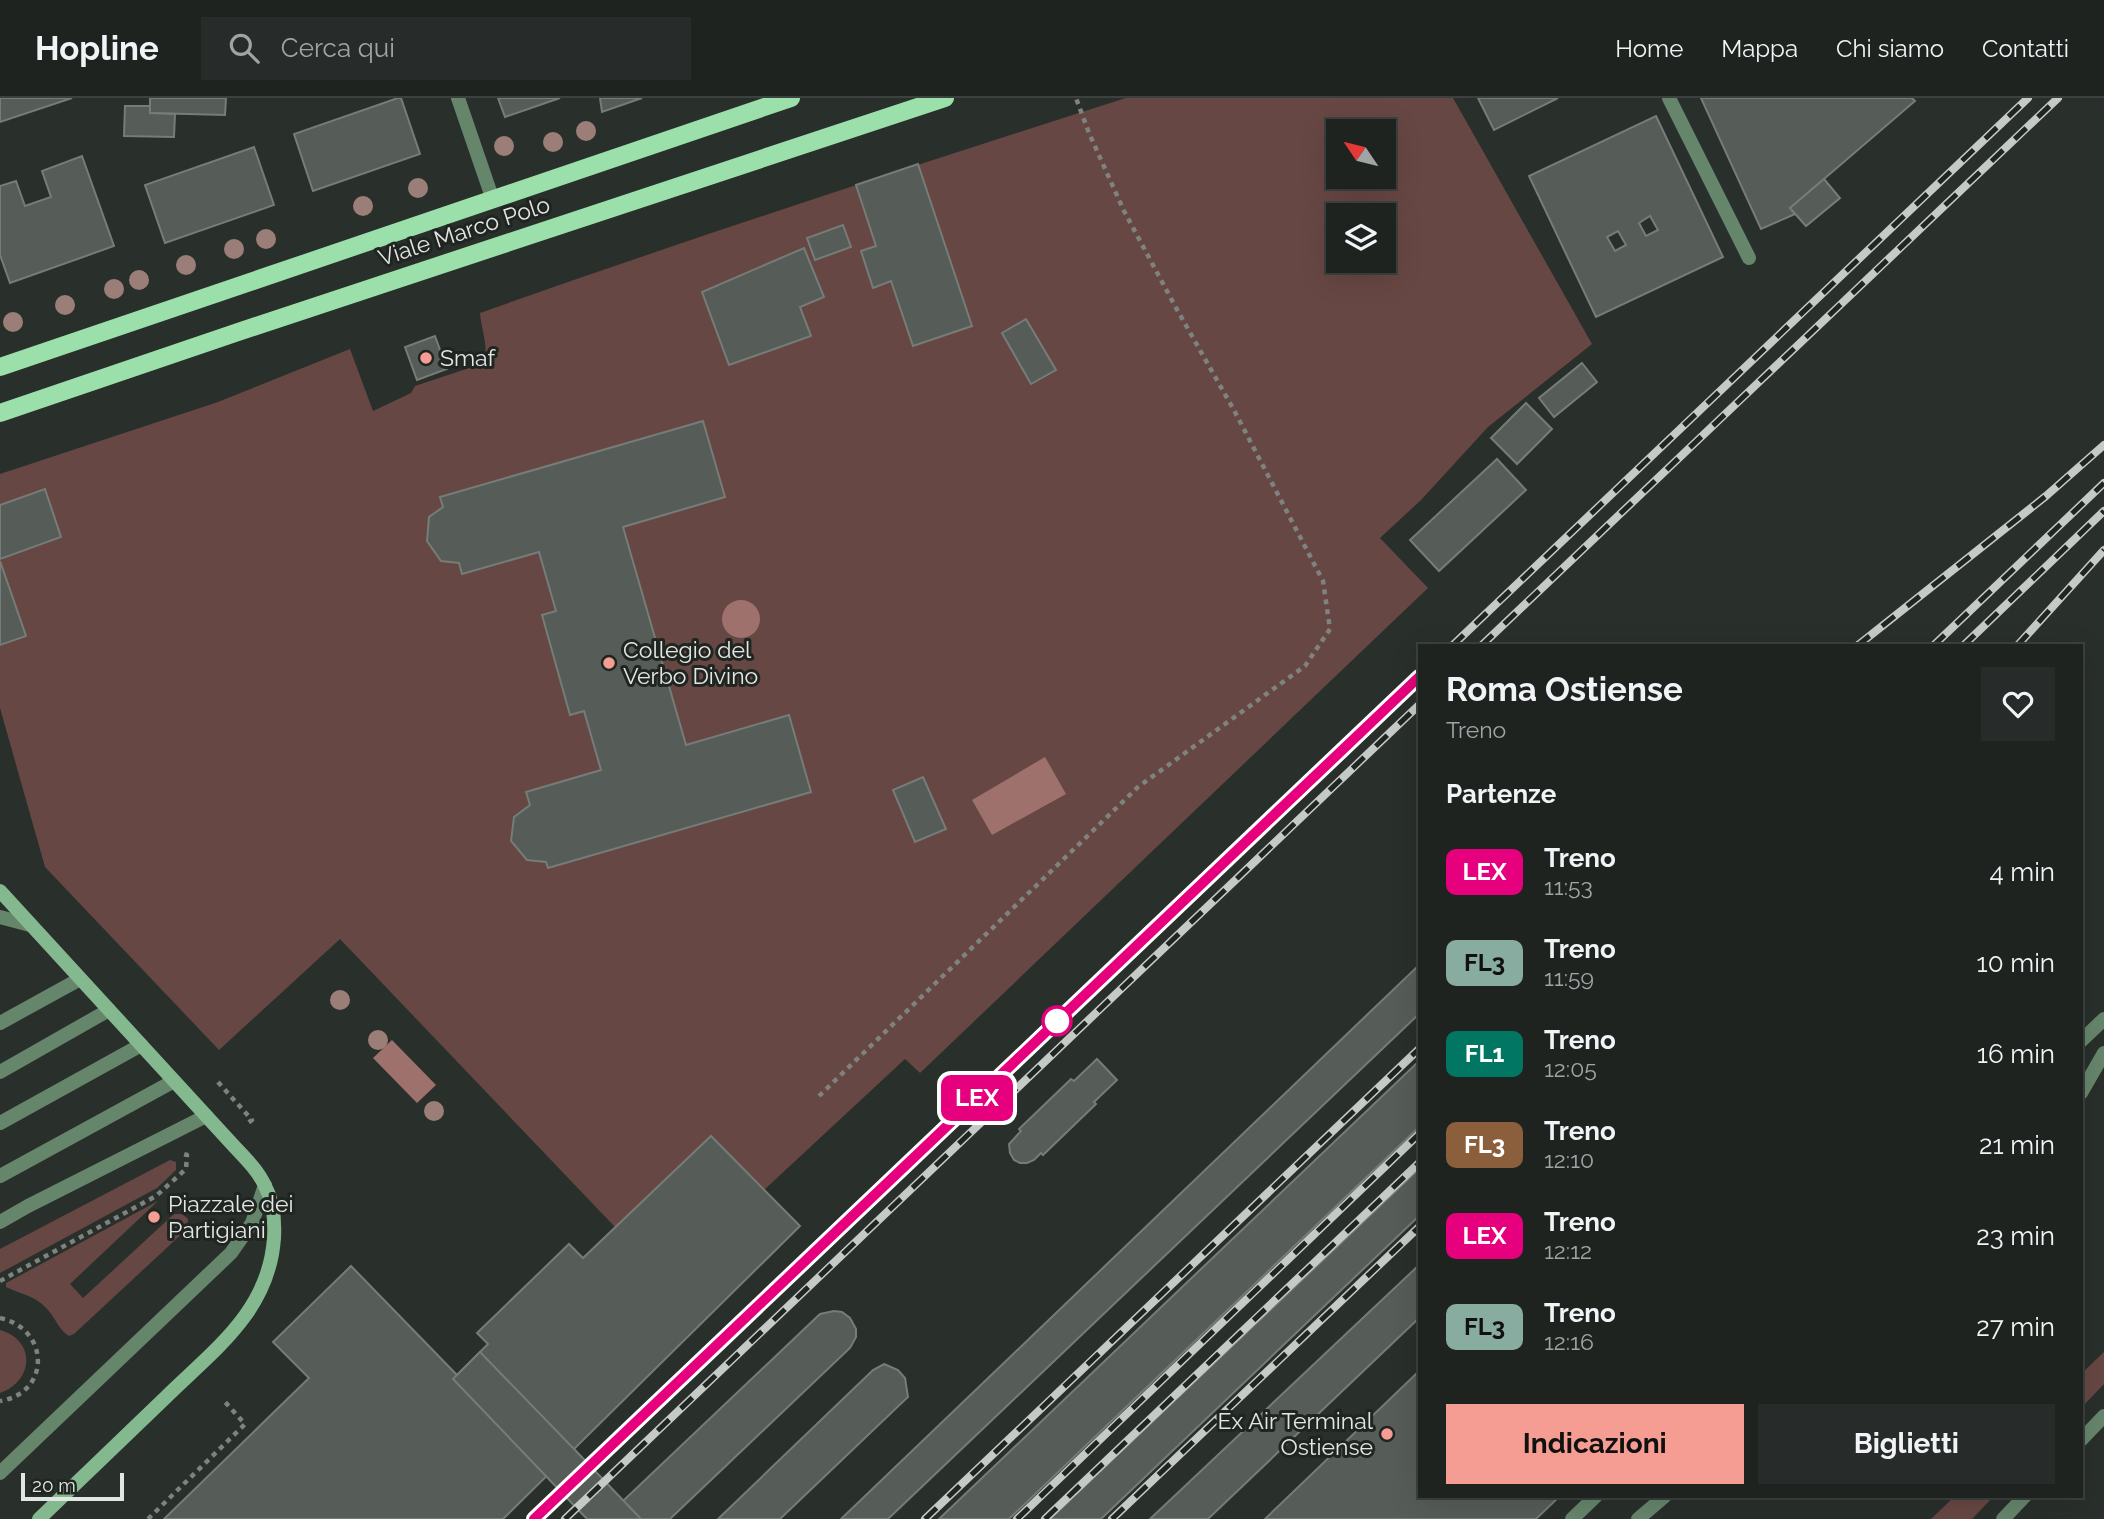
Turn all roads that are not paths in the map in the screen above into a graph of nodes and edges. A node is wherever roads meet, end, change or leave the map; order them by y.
1 (457, 98) edge
2 (791, 98) edge
3 (945, 98) edge
4 (1669, 98) edge
5 (493, 200) junction
6 (1749, 258) dead end
7 (0, 367) edge
8 (0, 413) edge
9 (0, 891) edge
10 (0, 917) edge
11 (30, 925) junction
12 (80, 979) junction
13 (109, 1010) junction
14 (2104, 1019) edge
15 (0, 1023) edge
16 (2083, 1039) edge
17 (141, 1045) junction
18 (2104, 1053) edge
19 (0, 1072) edge
20 (174, 1081) junction
21 (2083, 1090) edge
22 (206, 1116) junction
23 (0, 1123) edge
24 (0, 1176) edge
25 (265, 1185) junction
26 (0, 1222) edge
27 (2104, 1416) edge
28 (2083, 1438) edge
29 (0, 1473) edge
30 (1594, 1498) edge
31 (1663, 1498) edge
32 (2023, 1498) edge
33 (39, 1519) edge
34 (1572, 1519) edge
35 (1638, 1519) edge
36 (2003, 1519) edge

1 - 5 street
2 - 5 main road, Viale Marco Polo
3 - 8 main road, Viale Marco Polo
4 - 6 street
5 - 7 main road, Viale Marco Polo
9 - 11 street
10 - 11 street
11 - 12 street
12 - 13 street
12 - 15 street
13 - 17 street
13 - 19 street
14 - 16 street
17 - 20 street
17 - 23 street
18 - 21 street
20 - 22 street
20 - 24 street
22 - 25 street
22 - 26 street
25 - 29 street
25 - 33 street
27 - 28 street
30 - 34 street
31 - 35 street
32 - 36 street

